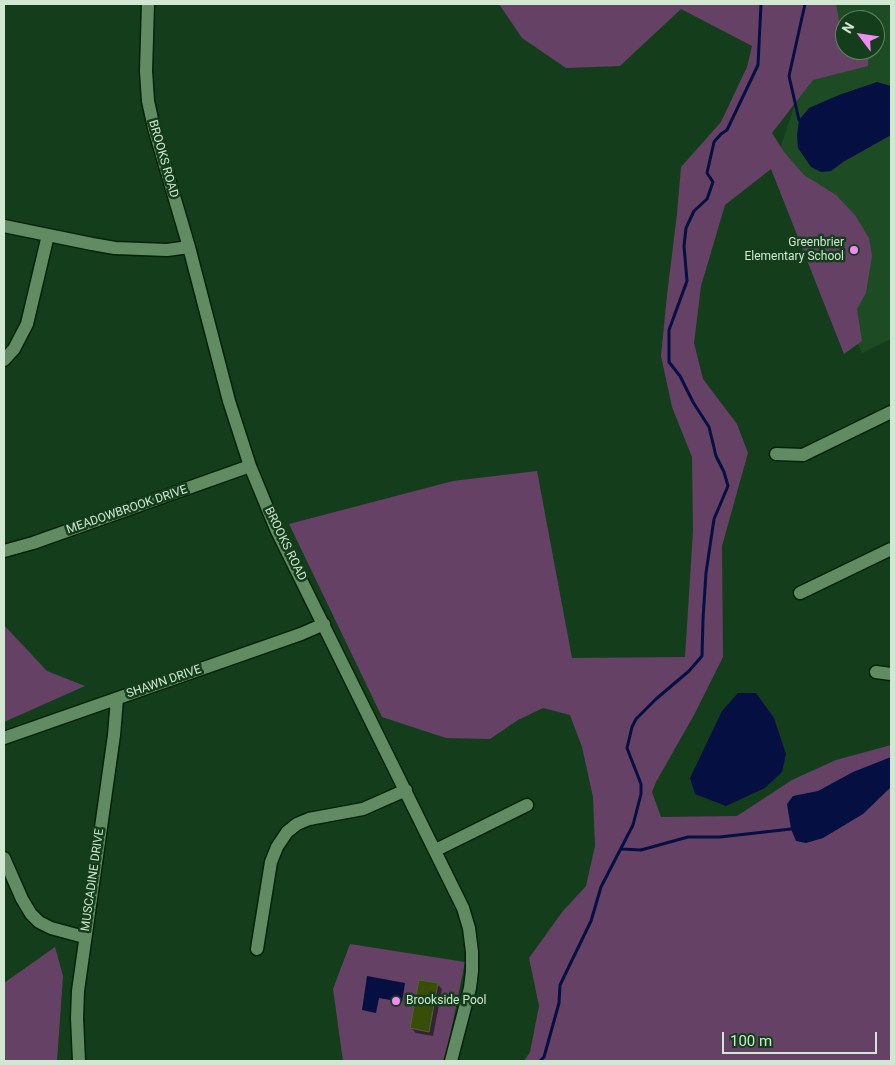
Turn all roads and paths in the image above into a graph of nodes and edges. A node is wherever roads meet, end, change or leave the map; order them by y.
1 (148, 4) edge
2 (4, 226) edge
3 (48, 235) junction
4 (188, 247) junction
5 (4, 360) edge
6 (891, 412) edge
7 (776, 454) dead end
8 (250, 466) junction
9 (891, 549) edge
10 (4, 551) edge
11 (800, 593) dead end
12 (324, 624) junction
13 (876, 672) dead end
14 (891, 674) edge
15 (117, 699) junction
16 (4, 738) edge
17 (406, 790) junction
18 (527, 805) dead end
19 (436, 850) junction
20 (4, 858) edge
21 (84, 937) junction
22 (257, 949) dead end
23 (79, 1061) edge
24 (451, 1061) edge

1 - 4 street, BROOKS ROAD
2 - 3 street
3 - 4 street
3 - 5 street
4 - 8 street, BROOKS ROAD
6 - 7 street
8 - 10 street, MEADOWBROOK DRIVE
8 - 12 street, BROOKS ROAD
9 - 11 street
12 - 15 street, SHAWN DRIVE
12 - 17 street, BROOKS ROAD
13 - 14 street
15 - 16 street, SHAWN DRIVE
15 - 21 street, MUSCADINE DRIVE
17 - 19 street, BROOKS ROAD
17 - 22 street
18 - 19 street
19 - 24 street, BROOKS ROAD
20 - 21 street
21 - 23 street, MUSCADINE DRIVE

